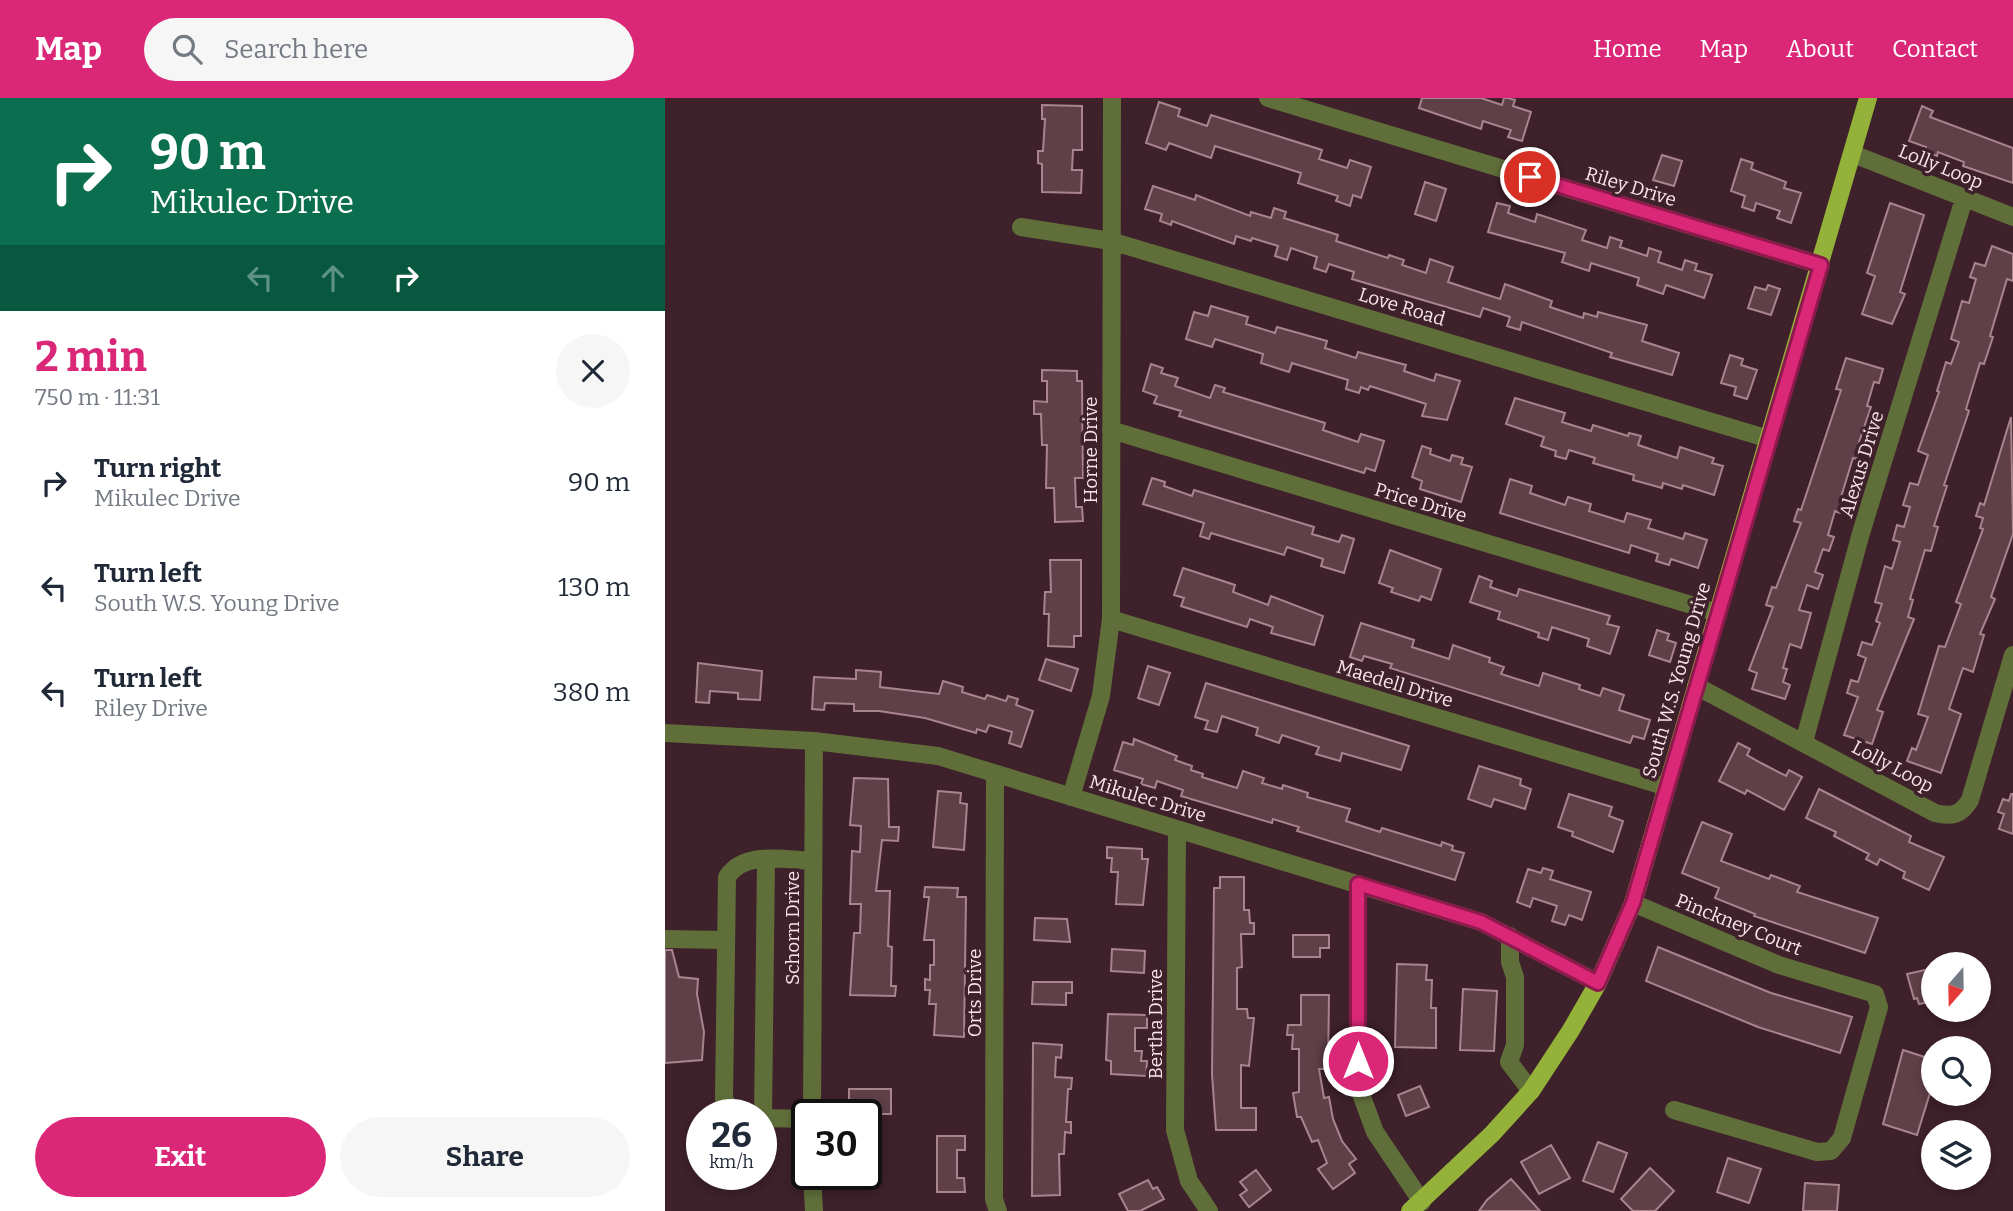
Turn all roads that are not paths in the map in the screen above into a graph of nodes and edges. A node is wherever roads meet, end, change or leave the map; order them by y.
1 (1112, 98) edge
2 (1268, 98) edge
3 (1868, 98) edge
4 (1853, 154) junction
5 (1964, 199) junction
6 (2013, 217) edge
7 (1021, 226) dead end
8 (1111, 241) junction
9 (1821, 265) junction
10 (1111, 430) junction
11 (1769, 439) junction
12 (1718, 613) junction
13 (1111, 619) junction
14 (2013, 655) edge
15 (1696, 686) junction
16 (665, 733) edge
17 (814, 741) junction
18 (1804, 742) junction
19 (995, 774) junction
20 (1667, 788) junction
21 (1071, 797) junction
22 (1177, 829) junction
23 (766, 860) junction
24 (813, 860) junction
25 (1358, 884) junction
26 (1633, 903) junction
27 (1510, 936) junction
28 (665, 939) edge
29 (726, 940) junction
30 (1598, 983) junction
31 (1531, 1091) junction
32 (724, 1099) edge
33 (762, 1099) edge
34 (813, 1099) edge
35 (1675, 1110) dead end
36 (813, 1190) edge
37 (1416, 1207) edge
38 (814, 1211) edge
39 (998, 1211) edge
40 (1209, 1211) edge

1 - 8 street, Horne Drive
2 - 9 street, Riley Drive
3 - 4 main road, South W.S. Young Drive
4 - 5 street, Lolly Loop
4 - 9 main road, South W.S. Young Drive
5 - 6 street, Lolly Loop
5 - 18 street, Alexus Drive
7 - 8 street, Love Road
8 - 10 street, Horne Drive
8 - 11 street, Love Road
9 - 11 main road, South W.S. Young Drive
10 - 12 street, Price Drive
10 - 13 street, Horne Drive
11 - 12 main road, South W.S. Young Drive
12 - 15 main road, South W.S. Young Drive
13 - 20 street, Maedell Drive
13 - 21 street, Horne Drive
14 - 18 street, Lolly Loop
15 - 18 street, Lolly Loop
15 - 20 main road, South W.S. Young Drive
16 - 17 street, Mikulec Drive
17 - 19 street, Mikulec Drive
17 - 24 street, Schorn Drive
19 - 21 street, Mikulec Drive
19 - 39 street, Orts Drive
20 - 26 main road, South W.S. Young Drive
21 - 22 street, Mikulec Drive
22 - 25 street, Mikulec Drive
22 - 40 street, Bertha Drive
23 - 24 street
23 - 29 street
23 - 33 street
24 - 34 street, Schorn Drive
25 - 27 street, Mikulec Drive
25 - 37 street
26 - 30 main road, South W.S. Young Drive
26 - 35 street, Pinckney Court
27 - 30 street, Mikulec Drive
27 - 31 street
28 - 29 street
29 - 32 street
30 - 31 main road, South W.S. Young Drive
31 - 37 main road, South W.S. Young Drive
36 - 38 street

